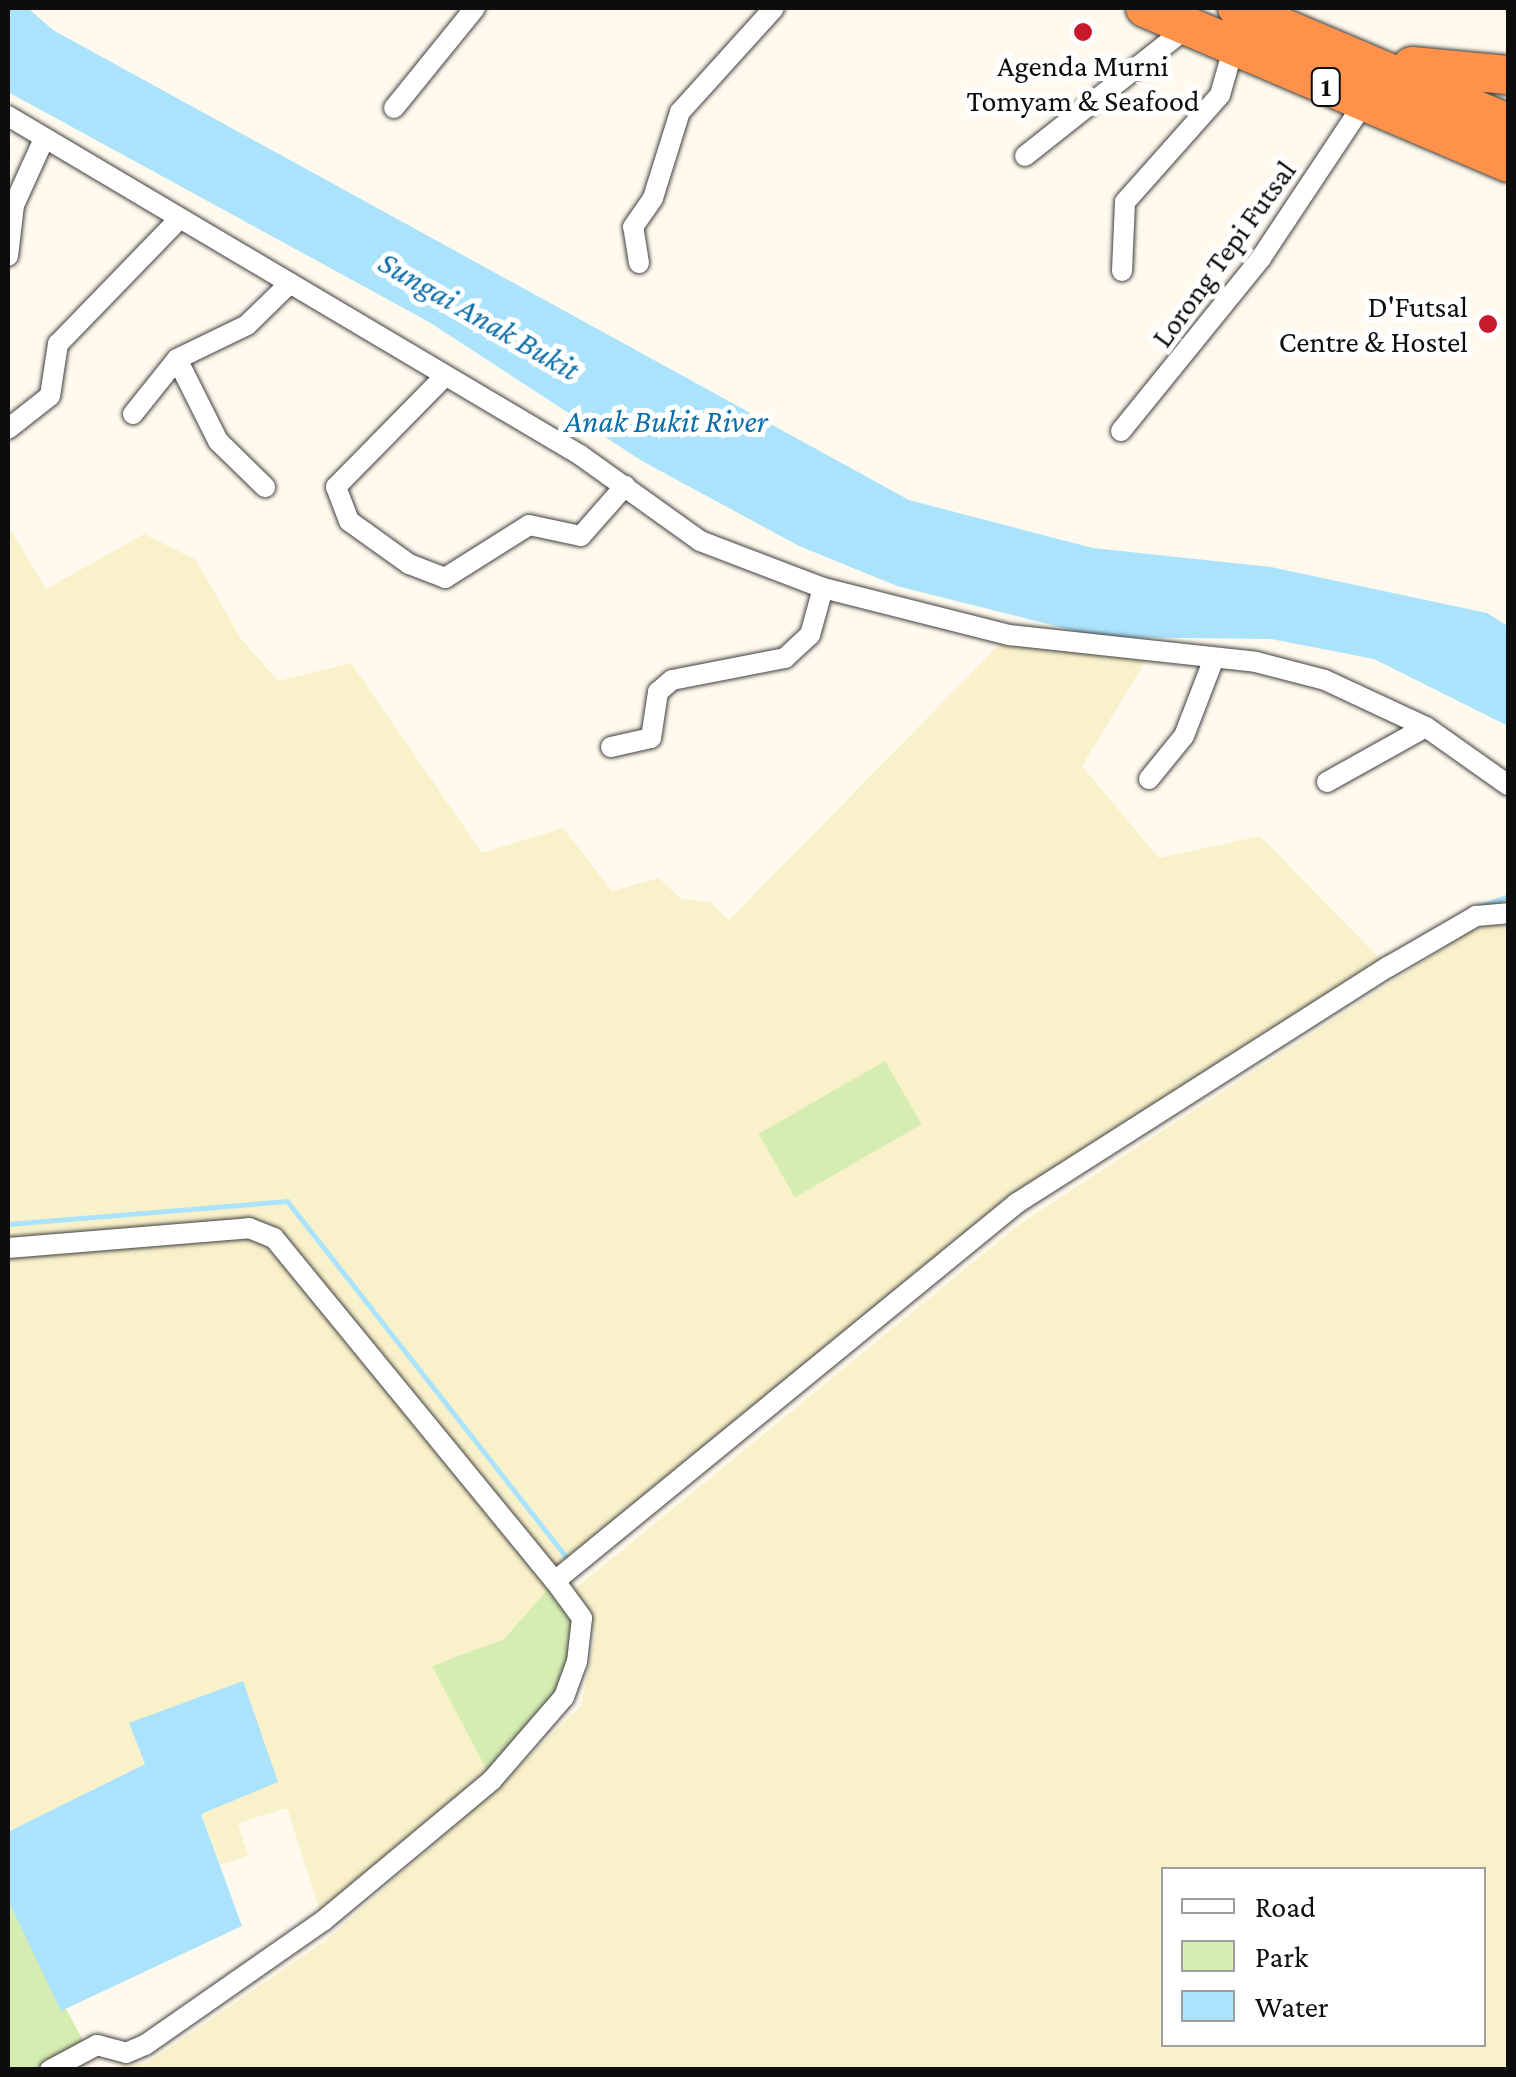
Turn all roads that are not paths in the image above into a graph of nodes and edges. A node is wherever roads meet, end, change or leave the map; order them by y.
1 (475, 8) edge
2 (774, 8) edge
3 (1146, 8) edge
4 (1237, 8) edge
5 (1255, 8) edge
6 (1188, 27) junction
7 (1234, 46) junction
8 (1508, 75) edge
9 (1364, 103) junction
10 (394, 108) dead end
11 (8, 116) edge
12 (1508, 123) edge
13 (43, 141) junction
14 (1025, 156) dead end
15 (1508, 163) edge
16 (178, 220) junction
17 (8, 256) edge
18 (638, 263) dead end
19 (1122, 270) dead end
20 (290, 283) junction
21 (177, 359) junction
22 (441, 380) junction
23 (133, 414) dead end
24 (8, 429) edge
25 (1122, 431) dead end
26 (625, 486) junction
27 (265, 487) dead end
28 (823, 588) junction
29 (1213, 661) junction
30 (1426, 727) junction
31 (612, 747) dead end
32 (1149, 779) dead end
33 (1327, 782) dead end
34 (1508, 784) edge
35 (1508, 913) edge
36 (8, 1248) edge
37 (555, 1581) junction
38 (50, 2070) edge

1 - 10 street
2 - 18 street
3 - 6 highway, 1
4 - 12 highway, 1
5 - 8 highway
6 - 7 highway, 1
6 - 14 street
7 - 9 highway, 1
7 - 19 street
9 - 15 highway, 1
9 - 25 street, Lorong Tepi Futsal
11 - 13 street
13 - 16 street
13 - 17 street
16 - 20 street
16 - 24 street
20 - 21 street
20 - 22 street
21 - 23 street
21 - 27 street
22 - 26 street
22 - 26 street
26 - 28 street
28 - 29 street
28 - 31 street
29 - 30 street
29 - 32 street
30 - 33 street
30 - 34 street
35 - 37 street
36 - 37 street
37 - 38 street

